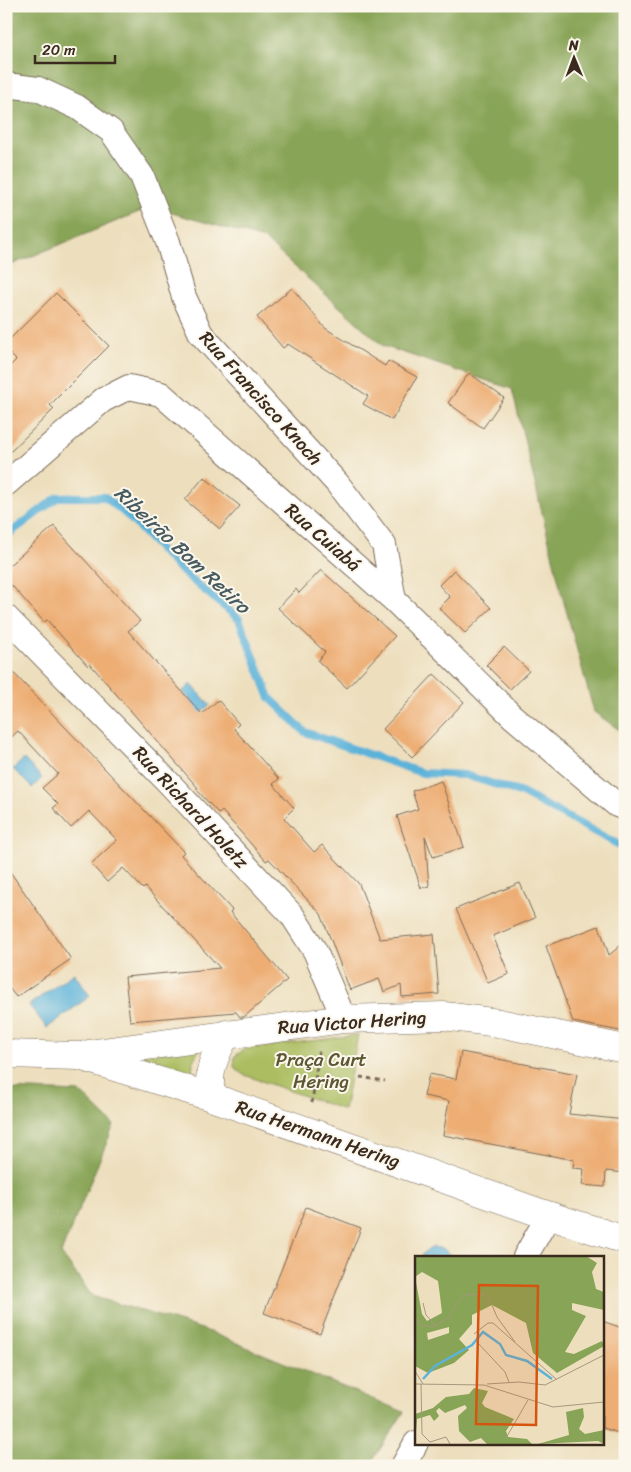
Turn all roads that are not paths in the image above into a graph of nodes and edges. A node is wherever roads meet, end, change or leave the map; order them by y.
1 (6, 85) edge
2 (6, 484) edge
3 (394, 600) junction
4 (6, 617) edge
5 (625, 808) edge
6 (333, 1021) junction
7 (226, 1034) junction
8 (625, 1049) edge
9 (6, 1054) edge
10 (79, 1056) junction
11 (211, 1097) junction
12 (548, 1215) junction
13 (625, 1240) edge
14 (526, 1256) edge
15 (415, 1444) edge
16 (403, 1466) edge

1 - 3 street, Rua Francisco Knoch
2 - 3 street, Rua Cuiabá
3 - 5 street, Rua Cuiabá
4 - 6 street, Rua Richard Holetz
6 - 7 street, Rua Victor Hering
6 - 8 street, Rua Victor Hering
7 - 10 street, Rua Victor Hering
7 - 11 street
9 - 10 street, Rua Hermann Hering
10 - 11 street, Rua Hermann Hering
11 - 12 street, Rua Hermann Hering
12 - 13 street, Rua Hermann Hering
12 - 14 street
15 - 16 street

